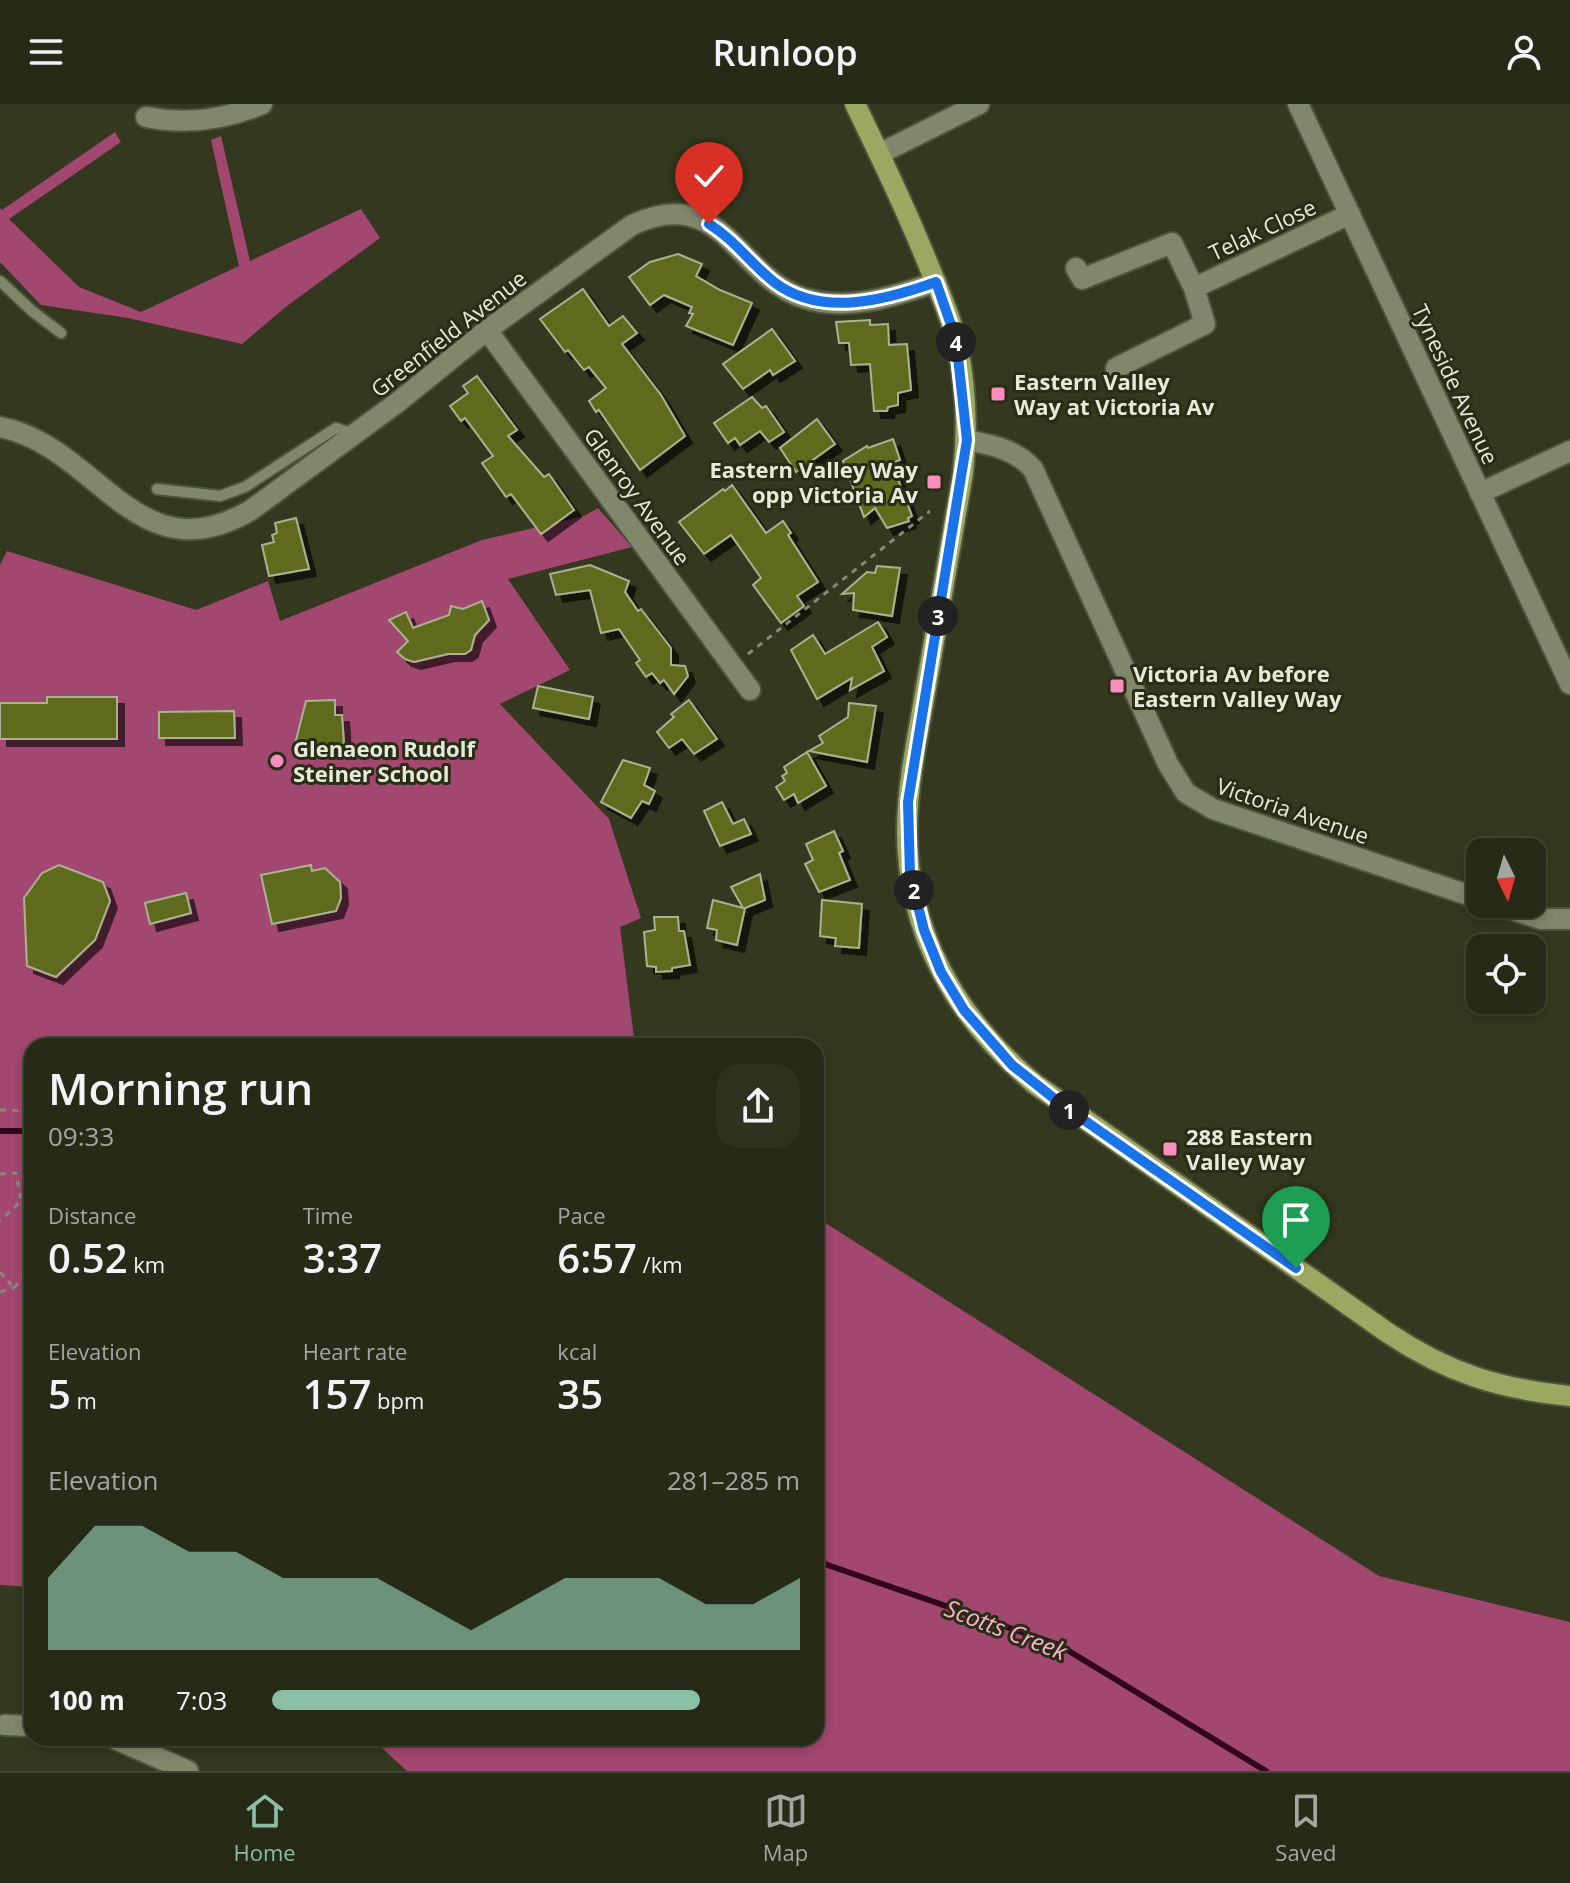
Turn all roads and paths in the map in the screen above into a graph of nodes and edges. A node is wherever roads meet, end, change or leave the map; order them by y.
1 (262, 104) edge
2 (855, 104) edge
3 (979, 104) edge
4 (1298, 104) edge
5 (146, 117) dead end
6 (879, 154) junction
7 (1350, 214) junction
8 (1076, 268) dead end
9 (0, 281) edge
10 (936, 282) junction
11 (1194, 288) junction
12 (487, 330) junction
13 (61, 333) dead end
14 (1116, 368) dead end
15 (0, 427) edge
16 (355, 434) junction
17 (967, 440) junction
18 (1570, 451) edge
19 (157, 489) dead end
20 (1480, 493) junction
21 (930, 511) dead end
22 (732, 666) junction
23 (1570, 684) edge
24 (750, 690) dead end
25 (1466, 894) edge
26 (1538, 918) edge
27 (1570, 919) edge
28 (0, 1110) edge
29 (24, 1111) edge
30 (0, 1174) edge
31 (0, 1221) edge
32 (0, 1272) edge
33 (24, 1276) edge
34 (14, 1288) junction
35 (0, 1292) edge
36 (1570, 1396) edge
37 (2, 1725) edge
38 (24, 1726) edge
39 (131, 1746) edge
40 (188, 1771) edge

1 - 5 street
2 - 6 main road
3 - 6 street
4 - 7 street, Tyneside Avenue
6 - 10 main road
7 - 11 street, Telak Close
7 - 20 street, Tyneside Avenue
8 - 11 street, Telak Close
9 - 13 lane
10 - 12 street, Greenfield Avenue
10 - 17 main road
11 - 14 street, Telak Close
12 - 16 street, Greenfield Avenue
12 - 22 street, Glenroy Avenue
15 - 16 street, Greenfield Avenue
16 - 19 lane
17 - 25 street, Victoria Avenue
17 - 36 main road
18 - 20 street
20 - 23 street, Tyneside Avenue
21 - 22 path
22 - 24 street, Glenroy Avenue
26 - 27 street
28 - 29 path
30 - 31 path
32 - 34 path
33 - 34 path
34 - 35 path
37 - 38 street
39 - 40 street

